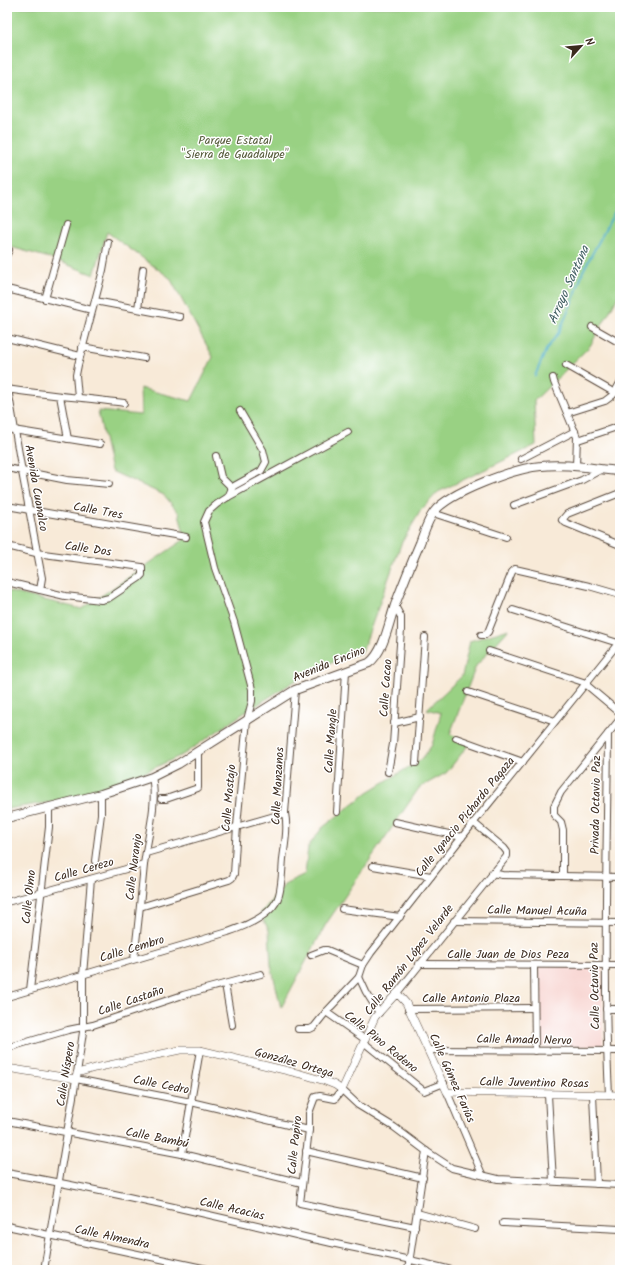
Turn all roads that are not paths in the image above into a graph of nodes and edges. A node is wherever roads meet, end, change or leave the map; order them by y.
1 (66, 225) dead end
2 (108, 242) dead end
3 (143, 269) dead end
4 (7, 289) edge
5 (45, 298) junction
6 (95, 301) junction
7 (138, 309) junction
8 (92, 310) junction
9 (180, 317) dead end
10 (592, 327) dead end
11 (7, 338) edge
12 (620, 343) edge
13 (82, 347) junction
14 (80, 356) junction
15 (144, 358) dead end
16 (566, 365) dead end
17 (553, 378) dead end
18 (620, 383) edge
19 (7, 389) edge
20 (615, 393) junction
21 (60, 396) junction
22 (78, 397) junction
23 (124, 403) dead end
24 (240, 411) dead end
25 (567, 414) junction
26 (620, 426) edge
27 (7, 429) edge
28 (15, 430) junction
29 (575, 431) junction
30 (348, 432) dead end
31 (68, 439) junction
32 (578, 440) junction
33 (100, 444) dead end
34 (216, 456) dead end
35 (520, 459) dead end
36 (576, 466) junction
37 (7, 468) edge
38 (602, 469) junction
39 (620, 471) edge
40 (22, 472) junction
41 (109, 484) dead end
42 (232, 488) junction
43 (620, 493) edge
44 (228, 497) junction
45 (514, 505) dead end
46 (7, 506) edge
47 (30, 510) junction
48 (433, 513) junction
49 (186, 537) dead end
50 (506, 537) dead end
51 (620, 544) edge
52 (7, 546) edge
53 (36, 553) junction
54 (7, 582) edge
55 (40, 590) junction
56 (620, 595) edge
57 (395, 606) junction
58 (513, 610) dead end
59 (481, 635) dead end
60 (425, 637) dead end
61 (619, 642) edge
62 (489, 651) dead end
63 (346, 671) junction
64 (586, 683) junction
65 (295, 690) junction
66 (468, 692) dead end
67 (620, 713) edge
68 (420, 717) junction
69 (247, 720) junction
70 (620, 720) edge
71 (555, 721) junction
72 (394, 723) junction
73 (608, 734) junction
74 (456, 738) dead end
75 (198, 752) junction
76 (523, 762) junction
77 (416, 763) dead end
78 (388, 772) dead end
79 (152, 777) junction
80 (100, 794) junction
81 (160, 799) dead end
82 (49, 807) junction
83 (337, 812) dead end
84 (285, 813) junction
85 (7, 818) edge
86 (395, 822) dead end
87 (474, 823) junction
88 (237, 826) junction
89 (462, 837) junction
90 (146, 853) junction
91 (95, 861) dead end
92 (144, 864) junction
93 (373, 866) dead end
94 (492, 873) junction
95 (431, 876) junction
96 (563, 876) junction
97 (606, 877) junction
98 (620, 877) edge
99 (91, 879) junction
100 (40, 894) junction
101 (7, 902) edge
102 (140, 907) junction
103 (342, 909) dead end
104 (261, 917) joint
105 (400, 917) junction
106 (454, 921) junction
107 (620, 923) edge
108 (605, 924) junction
109 (311, 955) dead end
110 (134, 959) junction
111 (419, 964) junction
112 (620, 964) edge
113 (363, 965) junction
114 (534, 965) junction
115 (606, 965) junction
116 (261, 974) dead end
117 (83, 975) junction
118 (359, 977) junction
119 (225, 984) junction
120 (30, 990) junction
121 (397, 992) junction
122 (7, 997) edge
123 (534, 1008) junction
124 (620, 1008) edge
125 (408, 1009) junction
126 (606, 1009) junction
127 (326, 1012) junction
128 (378, 1013) junction
129 (232, 1025) dead end
130 (82, 1027) junction
131 (298, 1029) dead end
132 (364, 1041) junction
133 (7, 1048) edge
134 (200, 1050) junction
135 (428, 1050) junction
136 (535, 1051) junction
137 (607, 1051) junction
138 (620, 1051) edge
139 (7, 1068) edge
140 (77, 1076) junction
141 (444, 1083) junction
142 (342, 1090) junction
143 (447, 1092) junction
144 (548, 1095) junction
145 (593, 1095) junction
146 (609, 1095) junction
147 (620, 1095) edge
148 (191, 1102) junction
149 (7, 1121) edge
150 (309, 1130) junction
151 (67, 1132) junction
152 (306, 1151) junction
153 (426, 1151) junction
154 (182, 1154) junction
155 (7, 1173) edge
156 (482, 1174) junction
157 (423, 1178) junction
158 (552, 1181) junction
159 (59, 1182) junction
160 (302, 1183) junction
161 (597, 1184) junction
162 (620, 1185) edge
163 (417, 1213) junction
164 (503, 1223) dead end
165 (7, 1226) edge
166 (415, 1227) junction
167 (475, 1229) dead end
168 (620, 1229) edge
169 (49, 1235) junction
170 (410, 1259) junction
171 (44, 1270) edge
172 (212, 1270) edge
173 (408, 1270) edge
174 (452, 1270) edge

1 - 5 street
2 - 6 street
3 - 7 street
4 - 5 street
5 - 8 street
6 - 7 street
6 - 8 street
7 - 9 street
8 - 13 street
10 - 12 street
11 - 14 street
13 - 14 street
13 - 15 street
14 - 22 street
16 - 20 street
17 - 25 street
18 - 20 street
19 - 21 street
19 - 28 street, Avenida Cuanalco
20 - 25 street
21 - 22 street
21 - 31 street
22 - 23 street
24 - 42 street
25 - 29 street
26 - 32 street
27 - 28 street
28 - 31 street
28 - 40 street, Avenida Cuanalco
29 - 32 street
29 - 35 street
30 - 44 street, Calle Mostajo
31 - 33 street
32 - 36 street
34 - 42 street
36 - 38 main road, Avenida Encino
36 - 48 main road, Avenida Encino
37 - 40 street
38 - 39 main road, Avenida Encino
38 - 45 street
40 - 41 street
40 - 47 street, Avenida Cuanalco
42 - 44 street
43 - 51 street
44 - 69 street, Calle Mostajo
46 - 47 street, Calle Tres
47 - 49 street, Calle Tres
47 - 53 street, Avenida Cuanalco
48 - 50 street
48 - 57 main road, Avenida Encino
52 - 53 street, Calle Dos
53 - 55 street, Avenida Cuanalco
53 - 55 street, Calle Dos
54 - 55 street
56 - 59 street
57 - 63 main road, Avenida Encino
57 - 72 street, Calle Cacao
58 - 61 street
60 - 68 street
61 - 64 street, Calle Ignacio Pichardo Pagaza
62 - 64 street
63 - 65 main road, Avenida Encino
63 - 83 street, Calle Mangle
64 - 67 street
64 - 71 street, Calle Ignacio Pichardo Pagaza
65 - 69 main road, Avenida Encino
65 - 84 street, Calle Manzanos
66 - 71 street
68 - 72 street
68 - 77 street
69 - 75 main road, Avenida Encino
69 - 88 street, Calle Mostajo
70 - 73 street
71 - 76 street, Calle Ignacio Pichardo Pagaza
72 - 78 street, Calle Cacao
73 - 96 street
73 - 97 street, Privada Octavio Paz
74 - 76 street
75 - 79 main road, Avenida Encino
75 - 81 street
76 - 87 street, Calle Ignacio Pichardo Pagaza
79 - 80 main road, Avenida Encino
79 - 90 street, Calle Naranjo
80 - 82 main road, Avenida Encino
80 - 91 street
82 - 85 main road, Avenida Encino
82 - 100 street, Calle Olmo
84 - 88 street
84 - 104 street, Calle Manzanos
86 - 89 street
87 - 89 street, Calle Ignacio Pichardo Pagaza
87 - 94 street, Calle Ramón López Velarde
88 - 90 street
88 - 102 street, Calle Mostajo
89 - 95 street, Calle Ignacio Pichardo Pagaza
90 - 92 street, Calle Naranjo
92 - 99 street, Calle Cerezo
92 - 102 street, Calle Naranjo
93 - 95 street
94 - 96 street
94 - 106 street, Calle Ramón López Velarde
95 - 105 street, Calle Ignacio Pichardo Pagaza
96 - 97 street
97 - 98 street
97 - 108 street, Calle Octavio Paz
99 - 100 street, Calle Cerezo
99 - 117 street, Calle Níspero
100 - 101 street, Calle Cerezo
100 - 120 street, Calle Olmo
102 - 110 street, Calle Naranjo
103 - 105 street
104 - 110 street, Calle Cembro
105 - 113 street, Calle Ignacio Pichardo Pagaza
106 - 108 street, Calle Manuel Acuña
106 - 111 street, Calle Ramón López Velarde
107 - 108 street, Calle Manuel Acuña
108 - 115 street, Calle Octavio Paz
109 - 113 street
110 - 117 street, Calle Cembro
111 - 114 street, Calle Juan de Dios Peza
111 - 121 street, Calle Ramón López Velarde
112 - 115 street, Calle Juan de Dios Peza
113 - 118 street, Calle Ignacio Pichardo Pagaza
114 - 115 street, Calle Juan de Dios Peza
114 - 123 street
115 - 126 street, Calle Octavio Paz
116 - 119 street, Calle Castaño
117 - 120 street, Calle Cembro
117 - 130 street, Calle Níspero
118 - 127 street
118 - 128 street
119 - 129 street
119 - 130 street, Calle Castaño
120 - 122 street, Calle Cembro
121 - 125 street, Calle Gómez Farías
121 - 128 street, Calle Ramón López Velarde
123 - 125 street, Calle Antonio Plaza
123 - 136 street
124 - 126 street
125 - 135 street, Calle Gómez Farías
126 - 137 street, Calle Octavio Paz
127 - 131 street
127 - 132 street, Calle Pino Rodeno
128 - 132 street, Calle Ramón López Velarde
130 - 133 street, Calle Castaño
130 - 140 street, Calle Níspero
132 - 141 street, Calle Pino Rodeno
132 - 142 street, Calle Ramón López Velarde
134 - 140 street, González Ortega
134 - 142 street, González Ortega
134 - 148 street
135 - 136 street, Calle Amado Nervo
135 - 141 street, Calle Gómez Farías
136 - 137 street, Calle Amado Nervo
137 - 138 street, Calle Amado Nervo
137 - 146 street, Calle Octavio Paz
139 - 140 street, Calle Cedro
140 - 148 street, Calle Cedro
140 - 151 street, Calle Níspero
141 - 143 street, Calle Gómez Farías
142 - 150 street, Calle Papiro
142 - 153 street, González Ortega
143 - 144 street, Calle Juventino Rosas
143 - 156 street, Calle Gómez Farías
144 - 145 street, Calle Juventino Rosas
144 - 158 street
145 - 146 street, Calle Juventino Rosas
145 - 161 street
146 - 147 street, Calle Juventino Rosas
148 - 150 street, Calle Cedro
148 - 154 street
149 - 151 street, Calle Bambú
150 - 152 street, Calle Papiro
151 - 154 street, Calle Bambú
151 - 159 street, Calle Níspero
152 - 157 street
152 - 160 street, Calle Papiro
153 - 156 street, González Ortega
153 - 157 street
154 - 160 street, Calle Bambú
155 - 159 street, Calle Acacias
156 - 158 street, González Ortega
157 - 163 street
158 - 161 street, González Ortega
159 - 169 street, Calle Níspero
159 - 170 street, Calle Acacias
160 - 166 street, Calle Papiro
161 - 162 street, González Ortega
163 - 166 street
163 - 167 street
164 - 168 street
165 - 169 street, Calle Almendra
166 - 170 street
169 - 171 street, Calle Níspero
169 - 172 street, Calle Almendra
170 - 173 street
170 - 174 street, Calle Acacias

